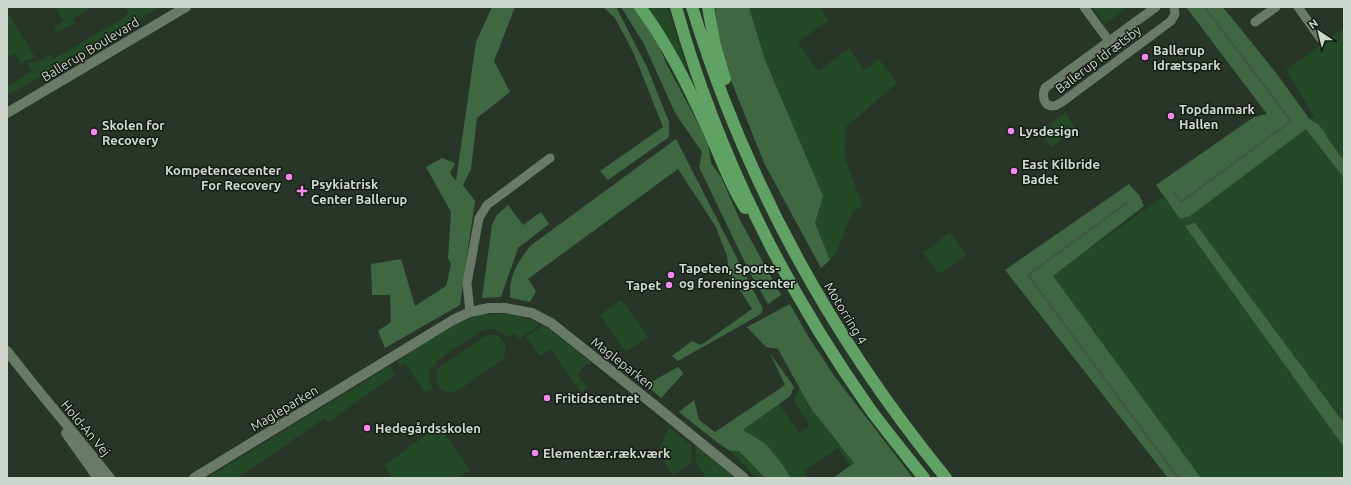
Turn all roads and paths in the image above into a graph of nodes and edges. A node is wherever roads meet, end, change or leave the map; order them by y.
1 (186, 7) edge
2 (640, 7) edge
3 (676, 7) edge
4 (692, 7) edge
5 (708, 7) edge
6 (1084, 7) edge
7 (1156, 7) edge
8 (1174, 7) edge
9 (1276, 7) edge
10 (1298, 7) edge
11 (1255, 22) dead end
12 (1320, 38) dead end
13 (1109, 41) junction
14 (7, 113) edge
15 (744, 149) junction
16 (550, 158) dead end
17 (770, 243) junction
18 (470, 312) junction
19 (7, 351) edge
20 (41, 395) junction
21 (98, 478) edge
22 (110, 478) edge
23 (194, 478) edge
24 (744, 478) edge
25 (924, 478) edge
26 (946, 478) edge

1 - 14 street, Ballerup Boulevard
2 - 17 highway
3 - 17 highway
4 - 15 highway
5 - 15 highway
6 - 13 street, Ballerup Idrætsby
7 - 13 street, Ballerup Idrætsby
8 - 13 street, Ballerup Idrætsby
9 - 11 street
10 - 12 street
15 - 26 highway, Motorring 4
16 - 18 street
17 - 25 highway
18 - 23 street, Magleparken
18 - 24 street, Magleparken
19 - 20 street, Hold-An Vej
20 - 21 street, Hold-An Vej
20 - 22 street, Hold-An Vej

